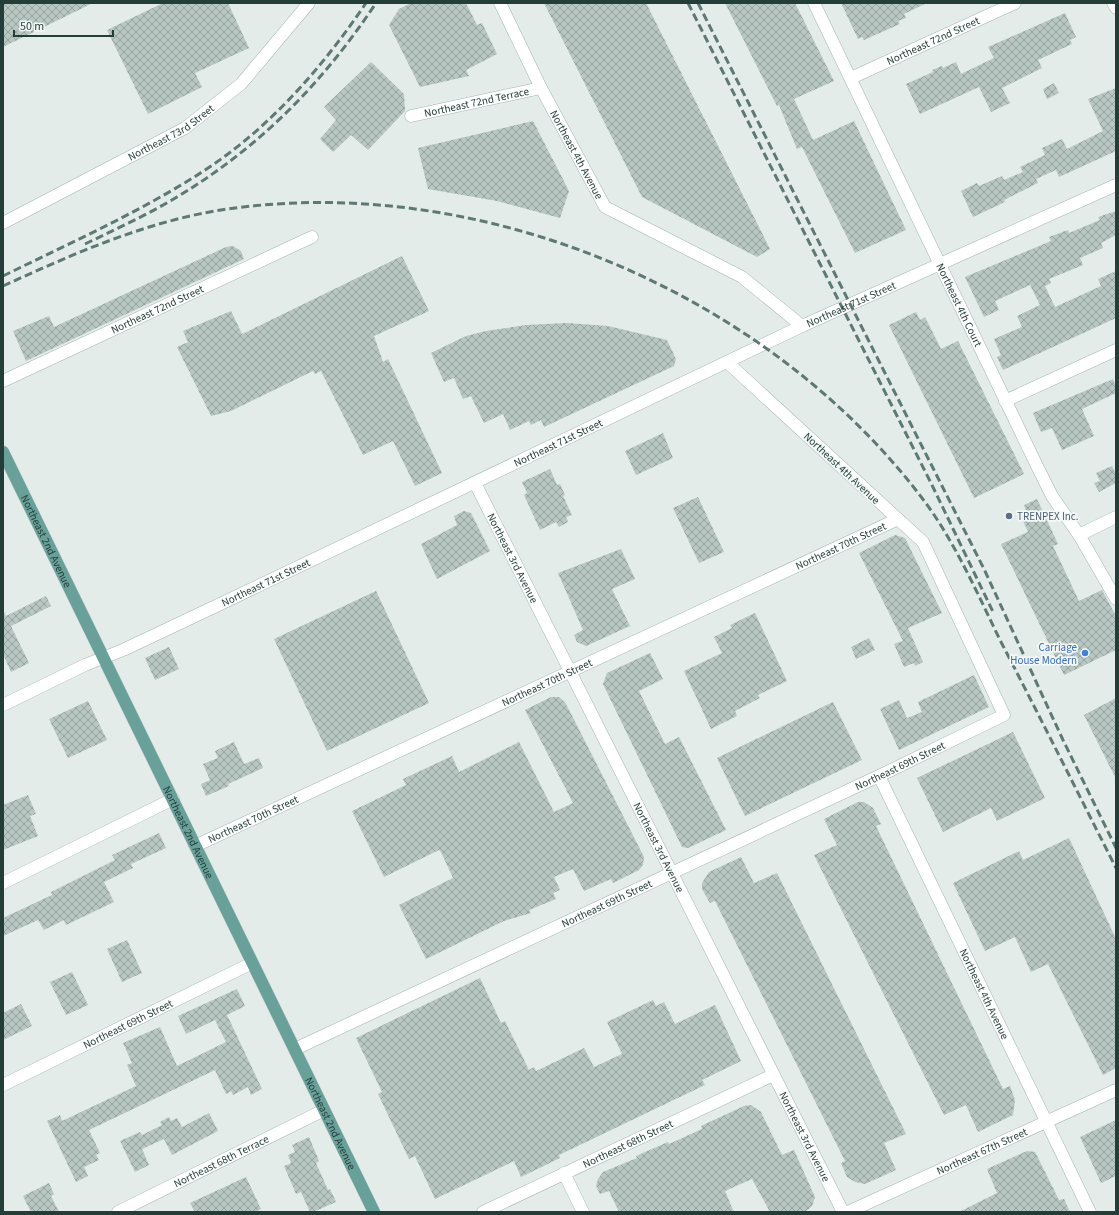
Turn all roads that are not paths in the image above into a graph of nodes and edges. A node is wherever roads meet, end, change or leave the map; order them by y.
1 (309, 3) edge
2 (500, 3) edge
3 (814, 3) edge
4 (1016, 3) edge
5 (1113, 3) edge
6 (1116, 8) edge
7 (851, 78) junction
8 (541, 88) junction
9 (411, 116) dead end
10 (1116, 185) edge
11 (3, 223) edge
12 (312, 237) dead end
13 (939, 265) junction
14 (802, 326) junction
15 (1116, 350) edge
16 (727, 362) junction
17 (3, 381) edge
18 (1005, 400) junction
19 (3, 452) edge
20 (475, 483) junction
21 (1116, 517) edge
22 (898, 519) junction
23 (1079, 535) junction
24 (1116, 600) edge
25 (104, 658) junction
26 (570, 671) junction
27 (3, 705) edge
28 (1004, 715) joint
29 (879, 776) junction
30 (173, 799) junction
31 (195, 846) junction
32 (672, 872) junction
33 (3, 882) edge
34 (252, 963) junction
35 (295, 1049) junction
36 (773, 1075) junction
37 (3, 1085) edge
38 (1116, 1090) edge
39 (324, 1110) junction
40 (1045, 1123) junction
41 (564, 1173) junction
42 (118, 1212) edge
43 (374, 1212) edge
44 (483, 1212) edge
45 (582, 1212) edge
46 (843, 1212) edge
47 (848, 1212) edge
48 (1090, 1212) edge

1 - 11 street, Northeast 73rd Street
2 - 8 street, Northeast 4th Avenue
3 - 7 street, Northeast 4th Court
4 - 7 street, Northeast 72nd Street
5 - 6 street
7 - 13 street, Northeast 4th Court
8 - 9 street, Northeast 72nd Terrace
8 - 14 street, Northeast 4th Avenue
10 - 13 street, Northeast 71st Street
12 - 17 street, Northeast 72nd Street
13 - 14 street, Northeast 71st Street
13 - 18 street, Northeast 4th Court
14 - 16 street, Northeast 71st Street
15 - 18 street
16 - 20 street, Northeast 71st Street
16 - 22 street, Northeast 4th Avenue
18 - 23 street, Northeast 4th Court
19 - 25 main road, Northeast 2nd Avenue
20 - 25 street, Northeast 71st Street
20 - 26 street, Northeast 3rd Avenue
21 - 23 street
22 - 26 street, Northeast 70th Street
22 - 28 street, Northeast 4th Avenue
23 - 24 street, Northeast 4th Court
25 - 27 street, Northeast 71st Street
25 - 30 main road, Northeast 2nd Avenue
26 - 31 street, Northeast 70th Street
26 - 32 street, Northeast 3rd Avenue
28 - 29 street, Northeast 69th Street
29 - 32 street, Northeast 69th Street
29 - 40 street, Northeast 4th Avenue
30 - 31 main road, Northeast 2nd Avenue
30 - 33 street
31 - 34 main road, Northeast 2nd Avenue
32 - 35 street, Northeast 69th Street
32 - 36 street, Northeast 3rd Avenue
34 - 35 main road, Northeast 2nd Avenue
34 - 37 street, Northeast 69th Street
35 - 39 main road, Northeast 2nd Avenue
36 - 41 street, Northeast 68th Street
36 - 46 street, Northeast 3rd Avenue
38 - 40 street, Northeast 67th Street
39 - 42 street, Northeast 68th Terrace
39 - 43 main road, Northeast 2nd Avenue
40 - 47 street, Northeast 67th Street
40 - 48 street, Northeast 4th Avenue
41 - 44 street, Northeast 68th Street
41 - 45 street

